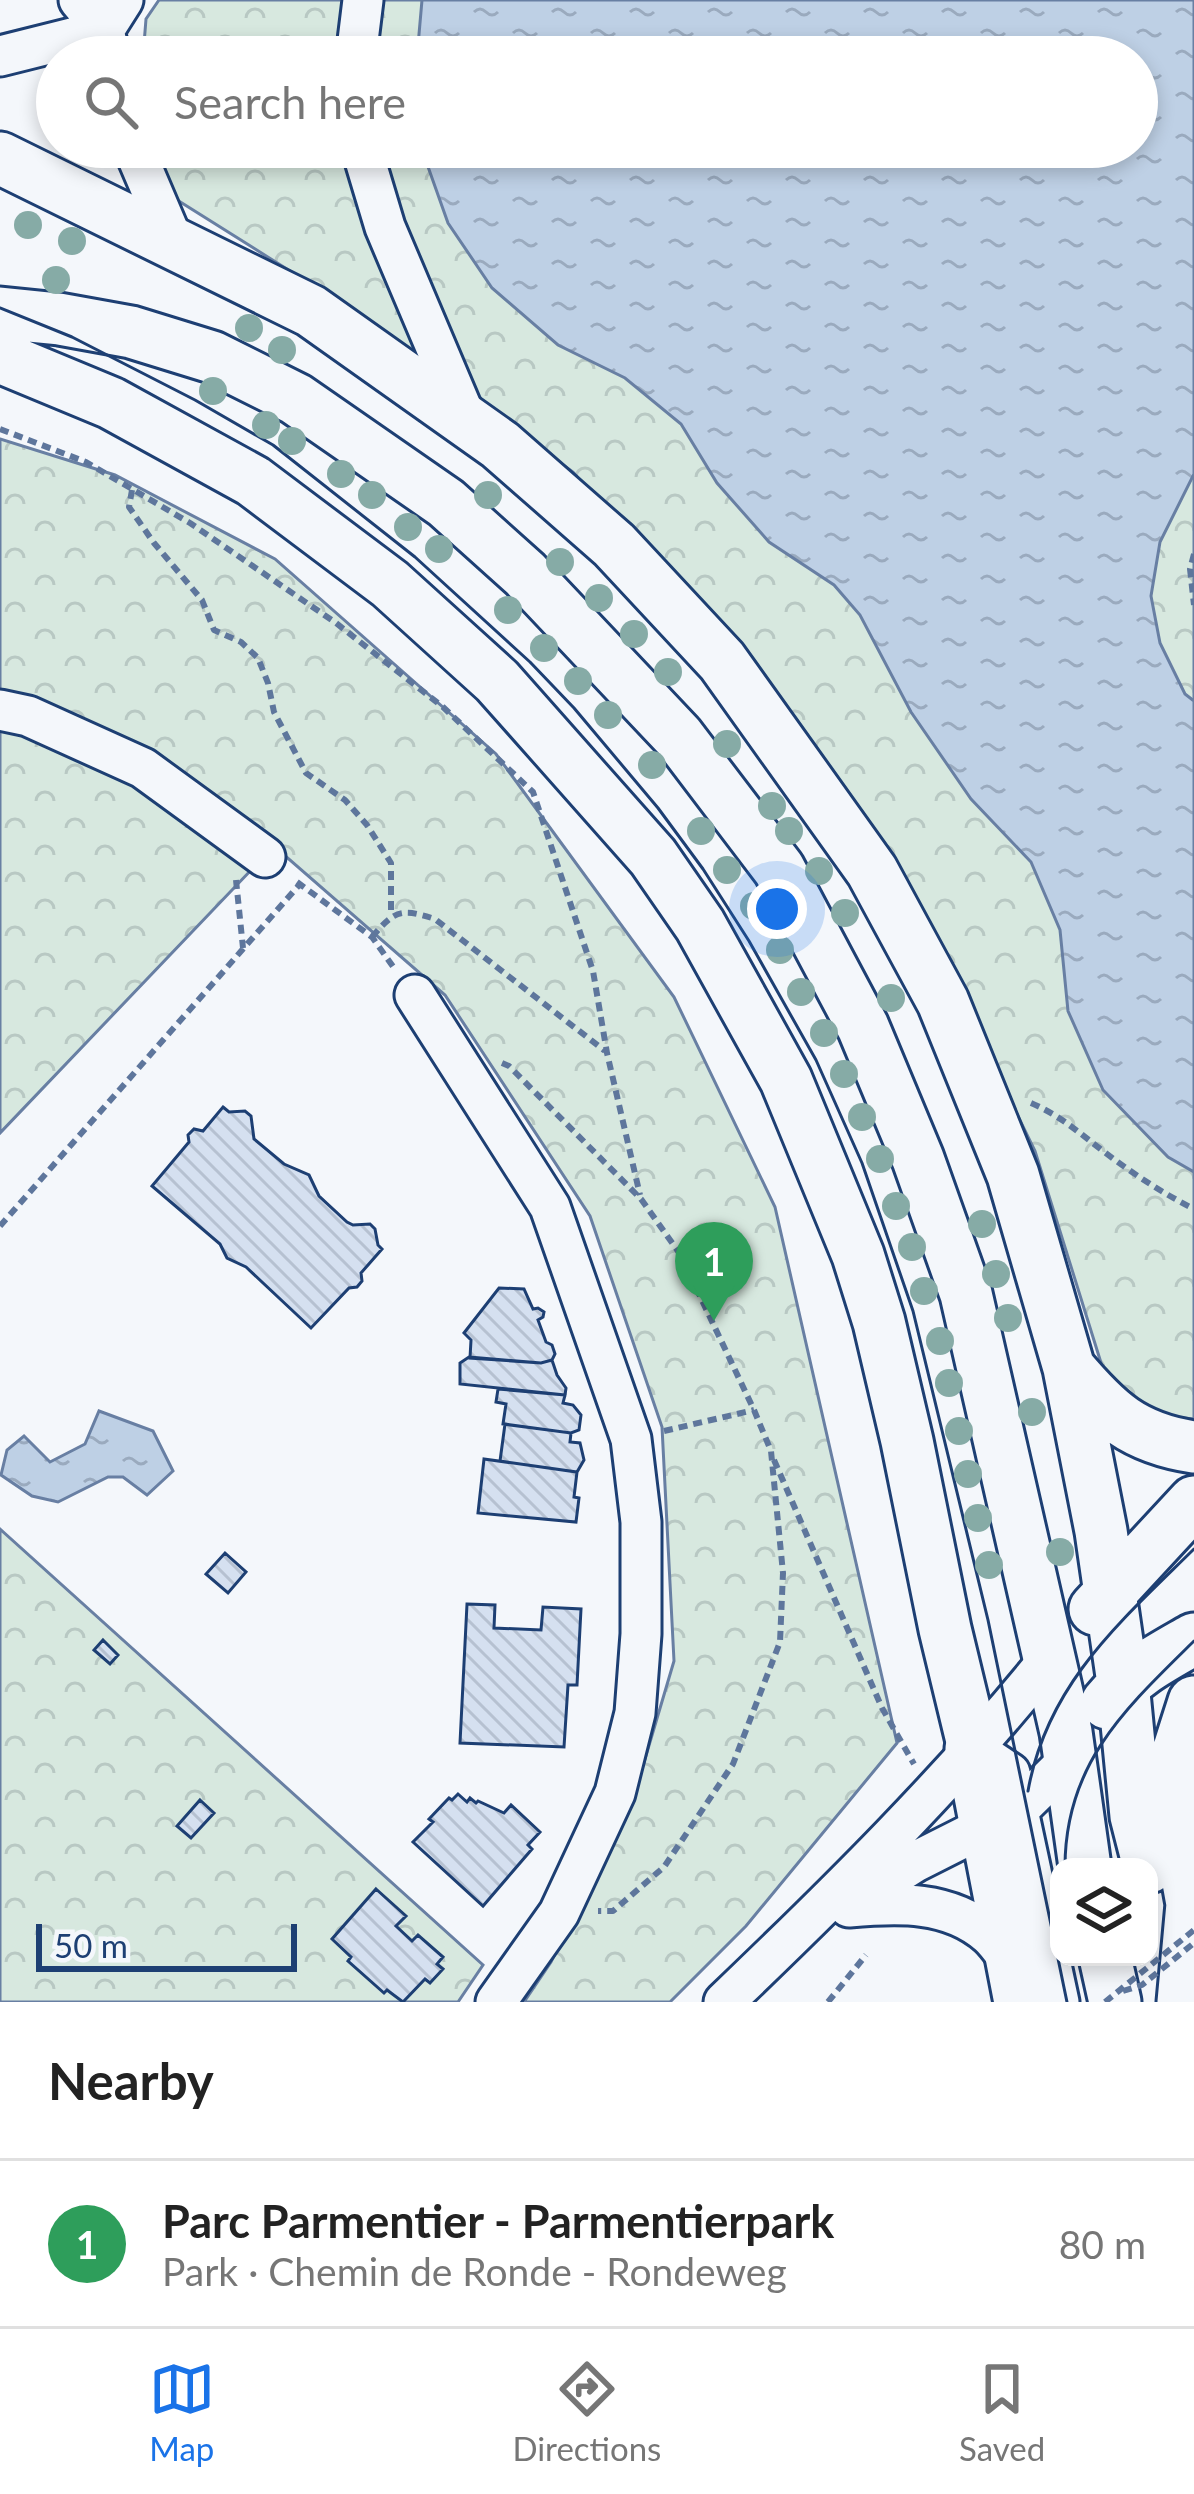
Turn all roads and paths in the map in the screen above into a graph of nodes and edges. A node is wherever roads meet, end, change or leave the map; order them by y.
1 (363, 0) edge
2 (104, 22) edge
3 (61, 36) edge
4 (359, 36) edge
5 (36, 44) edge
6 (0, 56) edge
7 (0, 158) edge
8 (143, 168) edge
9 (368, 168) edge
10 (173, 241) junction
11 (0, 313) edge
12 (0, 357) edge
13 (468, 423) junction
14 (0, 429) edge
15 (133, 489) junction
16 (1194, 554) edge
17 (1194, 605) edge
18 (0, 710) edge
19 (231, 833) junction
20 (265, 856) joint
21 (300, 884) junction
22 (391, 915) junction
23 (371, 937) junction
24 (243, 948) junction
25 (415, 995) joint
26 (441, 1037) junction
27 (608, 1053) junction
28 (973, 1076) junction
29 (641, 1199) junction
30 (1194, 1209) edge
31 (0, 1226) edge
32 (1069, 1367) junction
33 (754, 1410) junction
34 (631, 1438) junction
35 (1194, 1448) edge
36 (771, 1451) junction
37 (1194, 1502) edge
38 (1110, 1593) junction
39 (1194, 1639) edge
40 (1050, 1658) junction
41 (1123, 1683) junction
42 (1194, 1702) edge
43 (974, 1749) junction
44 (1070, 1759) junction
45 (922, 1777) dead end
46 (1003, 1817) junction
47 (1084, 1858) edge
48 (1147, 1858) edge
49 (1158, 1903) edge
50 (843, 1907) junction
51 (559, 1913) junction
52 (1194, 1930) edge
53 (791, 1938) junction
54 (1194, 1943) edge
55 (866, 1955) dead end
56 (1032, 1991) edge
57 (1111, 1991) edge
58 (496, 2002) edge
59 (724, 2002) edge
60 (828, 2002) edge
61 (1183, 2002) edge

1 - 4 street
2 - 3 street
5 - 6 street
7 - 10 main road
8 - 10 street
9 - 13 street
10 - 13 main road
11 - 40 main road
12 - 43 main road
13 - 28 main road
14 - 15 path
15 - 22 path
15 - 27 path
16 - 17 path
18 - 19 street
19 - 20 street
19 - 24 path
20 - 21 path
21 - 23 path
21 - 24 path
22 - 23 path
22 - 27 path
23 - 25 path
24 - 31 path
25 - 26 street
26 - 29 path
26 - 34 street
27 - 29 path
28 - 30 path
28 - 32 main road
29 - 33 path
32 - 35 main road
32 - 38 main road
33 - 34 path
33 - 36 path
34 - 51 street
36 - 45 path
36 - 51 path
37 - 38 main road
38 - 40 main road
38 - 41 main road
39 - 41 main road
40 - 43 street
40 - 44 main road
41 - 44 main road
41 - 48 main road
42 - 61 main road
43 - 46 highway
43 - 53 street
44 - 46 street
44 - 47 main road
46 - 50 street
46 - 56 highway
49 - 61 main road
50 - 53 street
50 - 56 street
51 - 58 street
52 - 57 path, bridge
53 - 59 street
54 - 57 path, bridge
55 - 60 path

